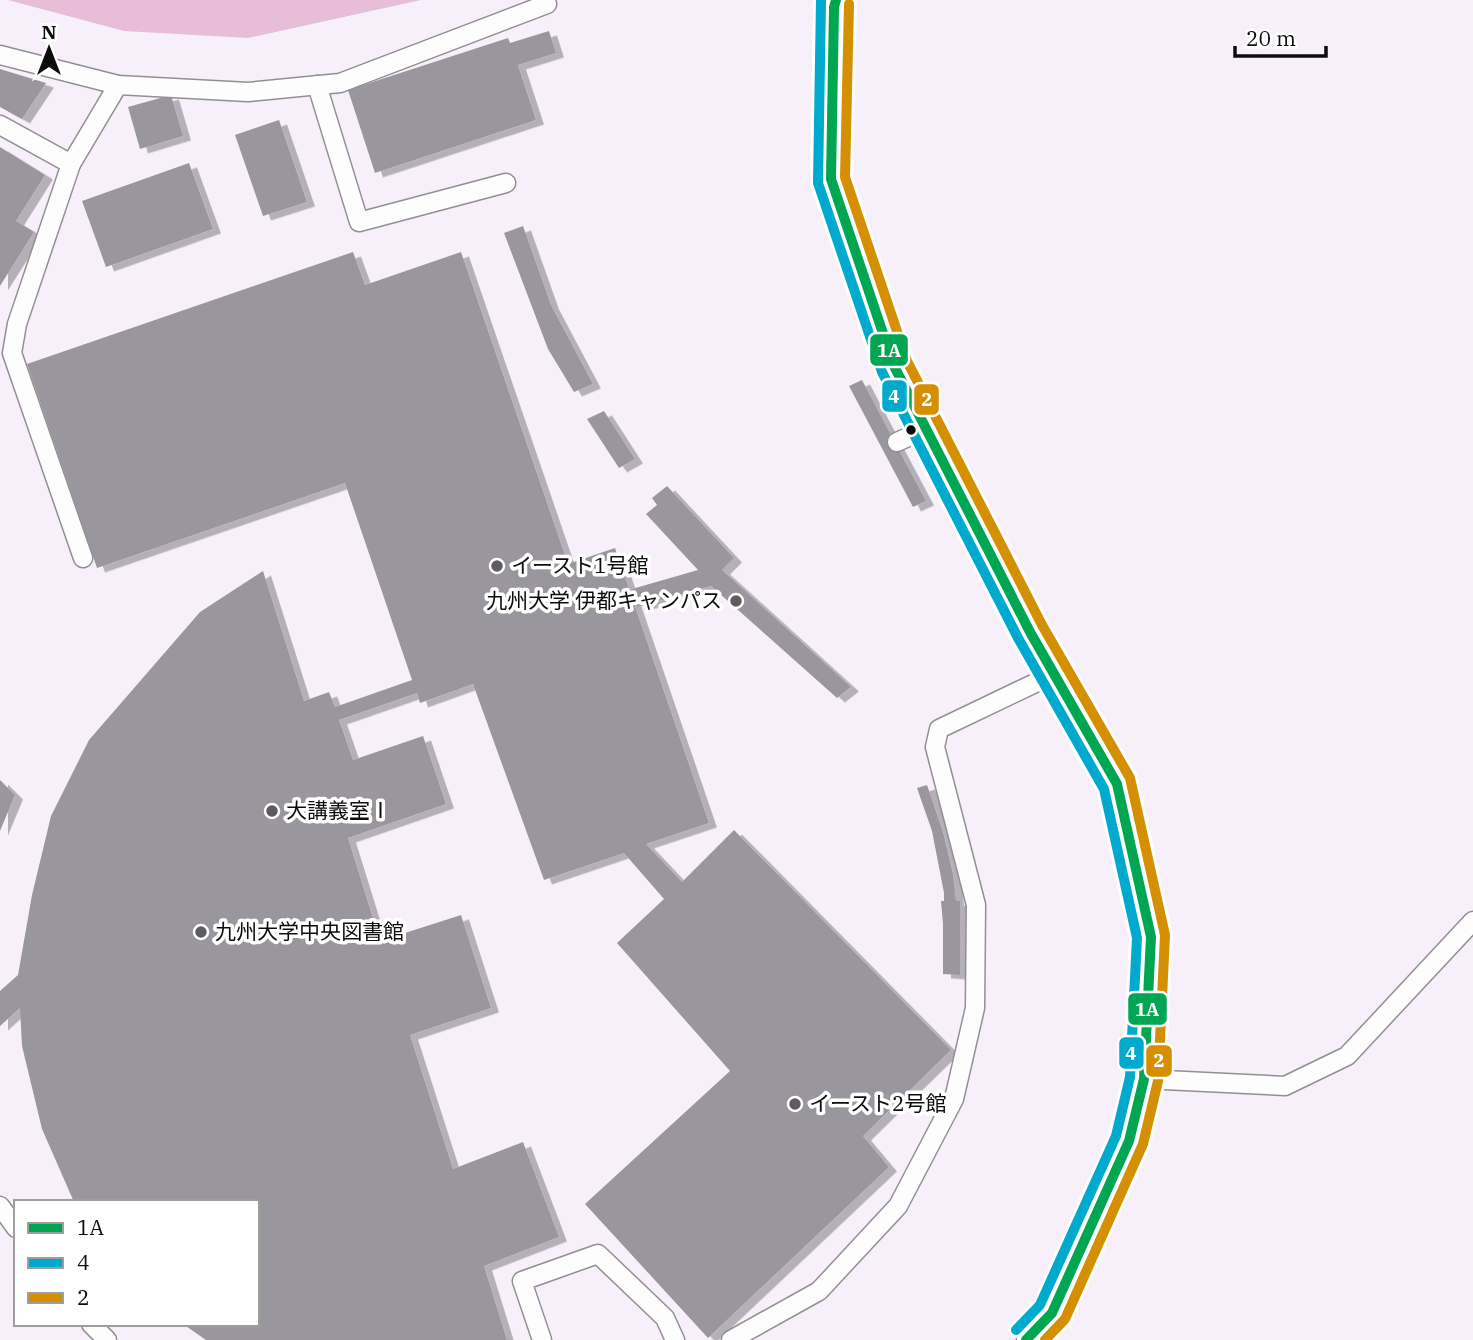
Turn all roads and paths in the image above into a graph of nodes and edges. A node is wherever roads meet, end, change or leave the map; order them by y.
1 (836, 0) edge
2 (547, 4) dead end
3 (0, 55) edge
4 (118, 85) junction
5 (317, 85) junction
6 (0, 125) edge
7 (71, 164) junction
8 (506, 183) dead end
9 (926, 429) junction
10 (897, 442) dead end
11 (83, 558) dead end
12 (1054, 674) junction
13 (1473, 921) edge
14 (1144, 1079) junction
15 (0, 1206) edge
16 (14, 1225) edge
17 (93, 1326) edge
18 (107, 1340) edge
19 (542, 1340) edge
20 (675, 1340) edge
21 (731, 1340) edge
22 (1026, 1340) edge

1 - 9 lane
2 - 5 lane
3 - 4 lane
4 - 5 lane
4 - 7 lane
5 - 8 lane
6 - 7 lane
7 - 11 lane
9 - 10 lane
9 - 12 lane
12 - 14 lane
12 - 21 lane
13 - 14 lane
14 - 22 lane
15 - 16 lane
17 - 18 lane
19 - 20 lane

